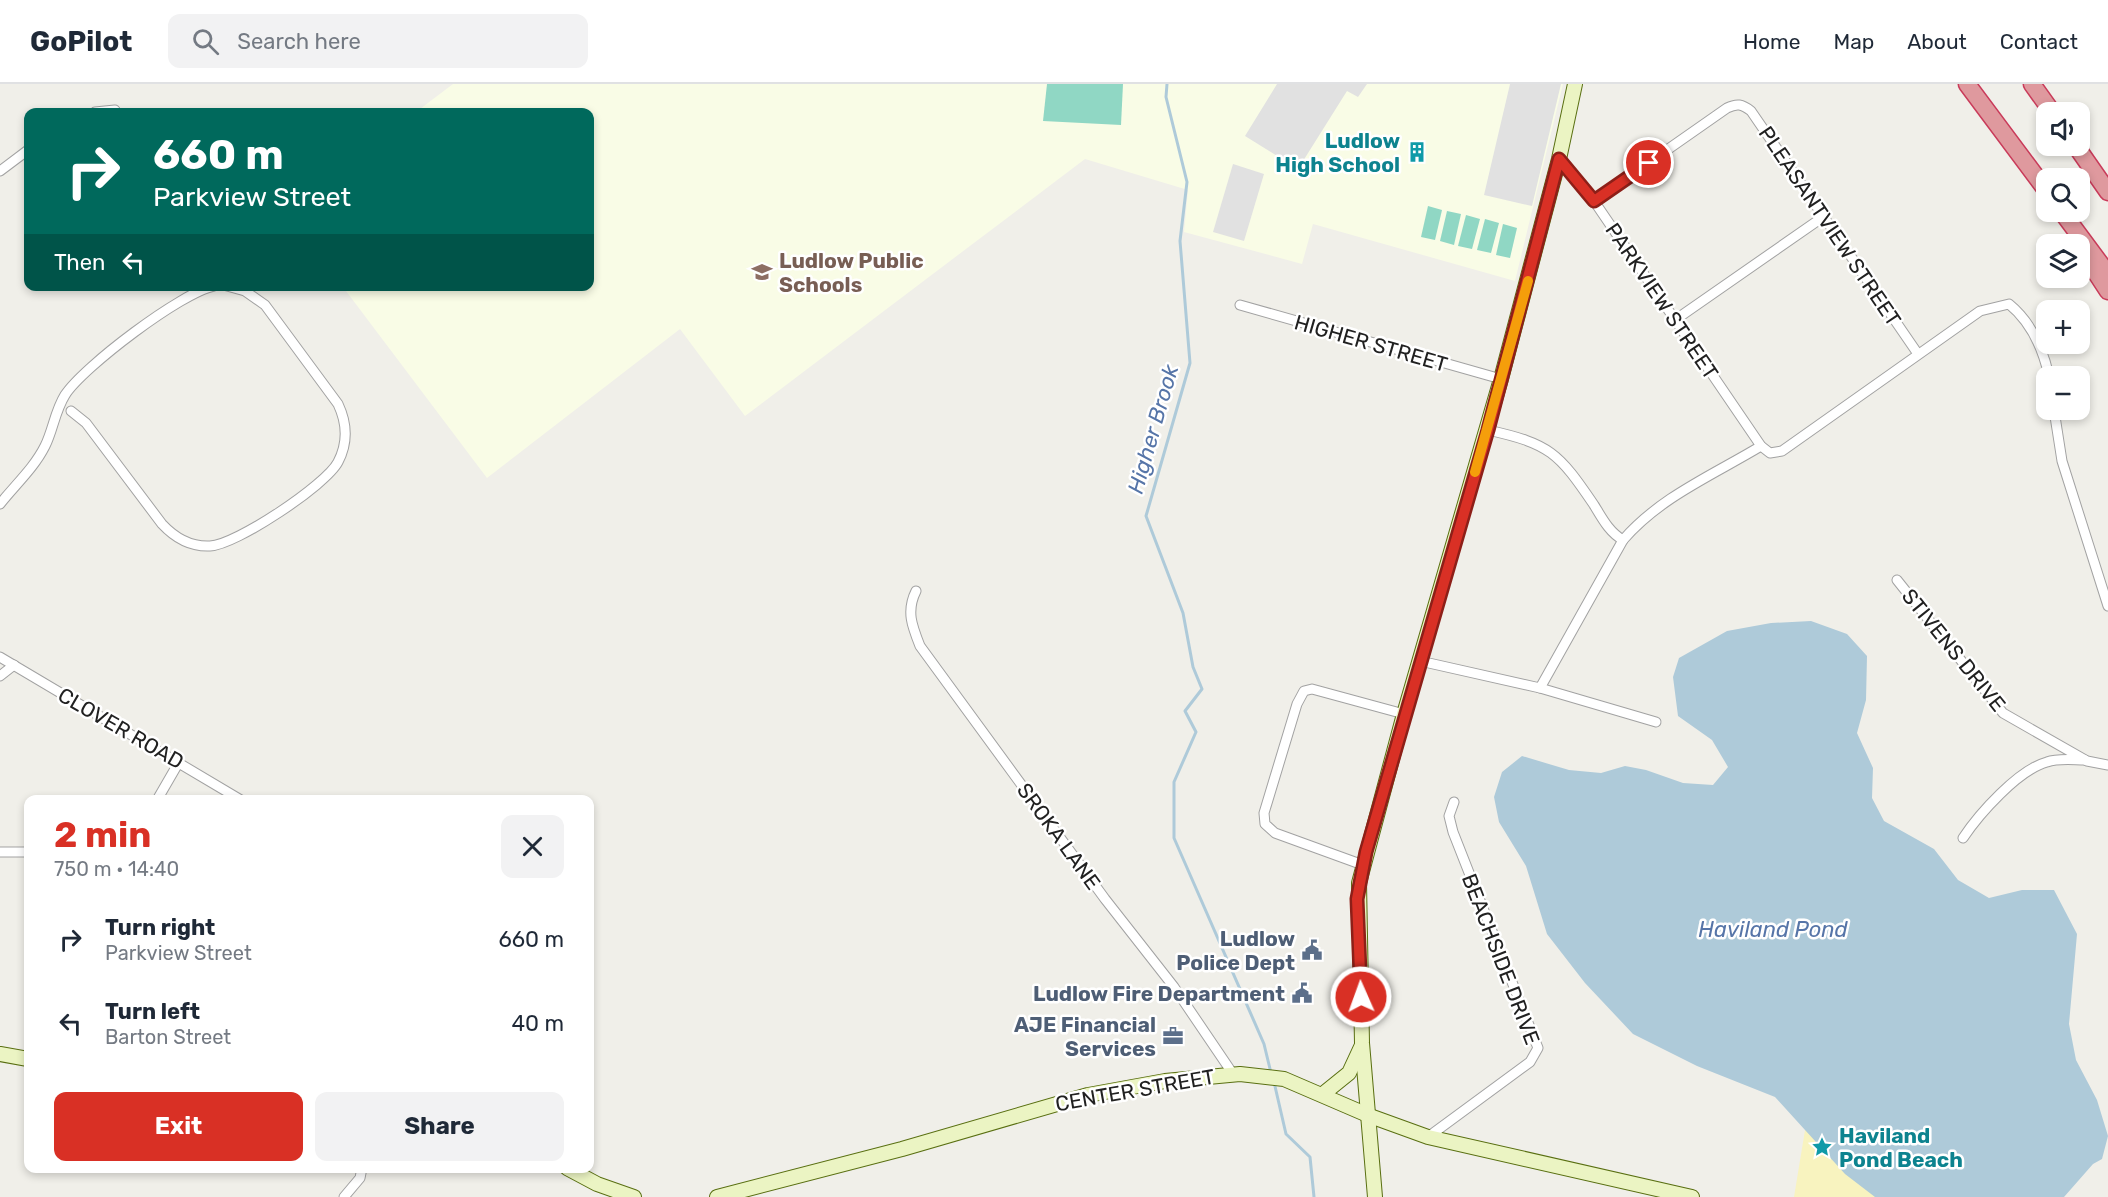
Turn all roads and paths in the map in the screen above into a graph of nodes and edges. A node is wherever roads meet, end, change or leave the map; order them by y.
1 (1575, 84) edge
2 (1967, 84) edge
3 (2032, 84) edge
4 (2045, 102) edge
5 (2012, 144) junction
6 (24, 153) edge
7 (2083, 156) edge
8 (1559, 159) junction
9 (0, 171) edge
10 (2036, 176) edge
11 (2036, 181) edge
12 (2108, 192) edge
13 (1594, 201) junction
14 (1823, 217) junction
15 (2070, 222) edge
16 (2090, 264) edge
17 (2108, 273) edge
18 (202, 291) edge
19 (245, 291) edge
20 (2108, 291) edge
21 (1240, 305) dead end
22 (1675, 320) junction
23 (1918, 354) junction
24 (2046, 366) edge
25 (1501, 379) junction
26 (71, 411) dead end
27 (2056, 420) edge
28 (1488, 430) junction
29 (1761, 446) junction
30 (0, 504) edge
31 (1623, 540) junction
32 (1897, 580) dead end
33 (916, 591) dead end
34 (2108, 606) edge
35 (0, 657) edge
36 (1420, 661) junction
37 (14, 665) junction
38 (0, 676) edge
39 (1540, 688) junction
40 (1404, 714) junction
41 (1656, 722) dead end
42 (2087, 760) junction
43 (179, 762) junction
44 (2108, 765) edge
45 (160, 795) edge
46 (233, 795) edge
47 (1454, 802) dead end
48 (1963, 838) dead end
49 (0, 852) edge
50 (24, 852) edge
51 (1363, 865) junction
52 (1362, 1043) junction
53 (0, 1054) edge
54 (24, 1058) edge
55 (1233, 1074) junction
56 (1323, 1094) junction
57 (1370, 1116) junction
58 (1428, 1137) junction
59 (361, 1173) edge
60 (576, 1173) edge
61 (344, 1197) edge
62 (634, 1197) edge
63 (717, 1197) edge
64 (1375, 1197) edge
65 (1692, 1197) edge

1 - 8 main road
2 - 5 highway
3 - 4 highway
5 - 10 highway
5 - 11 highway
6 - 9 street
7 - 12 highway
8 - 13 street, PARKVIEW STREET
8 - 25 main road
13 - 14 street, PLEASANTVIEW STREET
13 - 22 street, PARKVIEW STREET
14 - 22 street
14 - 23 street, PLEASANTVIEW STREET
15 - 17 highway
16 - 20 highway
18 - 30 street
19 - 26 street
21 - 25 street, HIGHER STREET
22 - 29 street, PARKVIEW STREET
23 - 24 street
23 - 29 street
25 - 28 main road
27 - 34 street
28 - 31 street
28 - 36 main road
29 - 31 street
31 - 39 street
32 - 42 street, STIVENS DRIVE
33 - 55 street, SROKA LANE
35 - 37 street, CLOVER ROAD
36 - 39 street
36 - 40 main road
37 - 38 street
37 - 43 street, CLOVER ROAD
39 - 41 street
40 - 51 main road
40 - 51 street
42 - 44 street, STIVENS DRIVE
42 - 48 street
43 - 45 street
43 - 46 street, CLOVER ROAD
47 - 58 street, BEACHSIDE DRIVE
49 - 50 street
51 - 52 main road
52 - 56 main road
52 - 57 main road
53 - 54 main road
55 - 56 main road, CENTER STREET
55 - 63 main road, CENTER STREET
56 - 57 main road, CENTER STREET
57 - 58 main road, CENTER STREET
57 - 64 main road
58 - 65 main road, CENTER STREET
59 - 61 street
60 - 62 main road

